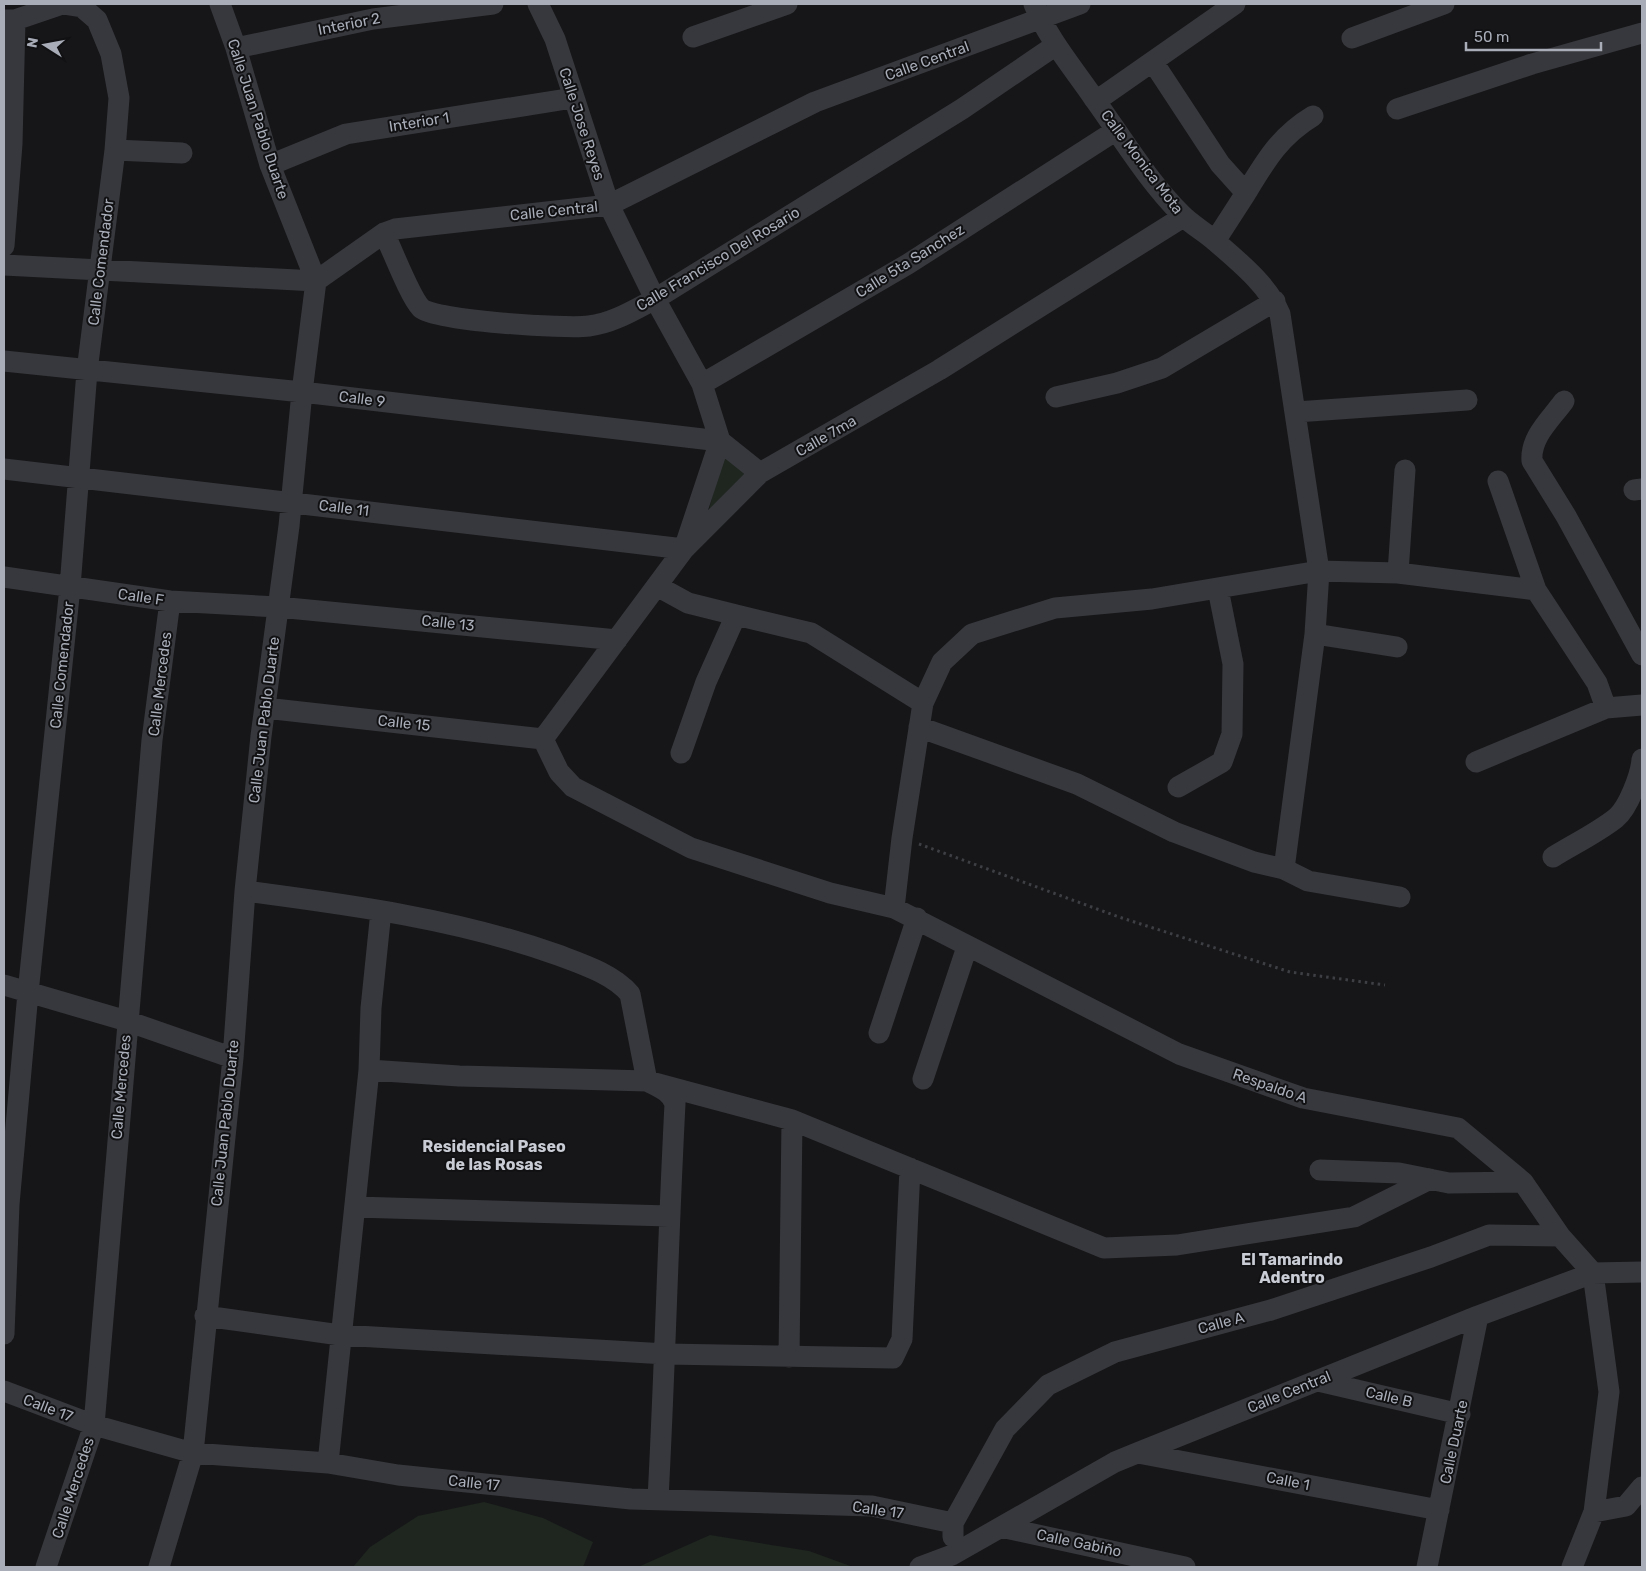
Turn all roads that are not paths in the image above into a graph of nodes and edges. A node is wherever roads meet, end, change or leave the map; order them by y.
1 (220, 4) edge
2 (493, 4) edge
3 (538, 4) edge
4 (787, 4) edge
5 (1080, 4) edge
6 (1235, 4) edge
7 (1444, 4) edge
8 (69, 5) edge
9 (1037, 12) edge
10 (9, 20) edge
11 (1642, 33) edge
12 (692, 37) dead end
13 (1352, 38) dead end
14 (1056, 44) junction
15 (236, 48) junction
16 (1153, 62) junction
17 (573, 98) junction
18 (1096, 102) junction
19 (1397, 109) dead end
20 (1313, 116) dead end
21 (1115, 131) junction
22 (8, 144) edge
23 (115, 150) junction
24 (182, 153) dead end
25 (270, 165) junction
26 (1246, 193) junction
27 (609, 205) junction
28 (1183, 217) junction
29 (384, 233) junction
30 (1215, 241) junction
31 (4, 246) edge
32 (4, 265) edge
33 (100, 271) junction
34 (316, 280) junction
35 (655, 299) junction
36 (1274, 300) junction
37 (4, 361) edge
38 (87, 371) junction
39 (702, 384) junction
40 (302, 392) junction
41 (1056, 397) dead end
42 (1467, 400) dead end
43 (1564, 401) dead end
44 (1296, 412) junction
45 (720, 441) junction
46 (4, 469) edge
47 (1405, 470) dead end
48 (760, 473) junction
49 (78, 478) junction
50 (1498, 481) dead end
51 (292, 502) junction
52 (684, 550) junction
53 (1319, 571) junction
54 (1398, 573) junction
55 (4, 577) edge
56 (657, 586) junction
57 (70, 587) junction
58 (1218, 589) junction
59 (1536, 590) junction
60 (170, 601) junction
61 (278, 607) junction
62 (736, 615) junction
63 (1315, 634) junction
64 (617, 640) junction
65 (1396, 646) dead end
66 (1642, 655) edge
67 (923, 703) junction
68 (1642, 705) edge
69 (265, 708) junction
70 (1606, 708) junction
71 (919, 727) junction
72 (543, 739) junction
73 (682, 753) dead end
74 (1642, 760) edge
75 (1476, 762) dead end
76 (1178, 787) dead end
77 (1553, 857) dead end
78 (1284, 869) junction
79 (245, 891) junction
80 (1400, 897) dead end
81 (894, 908) junction
82 (381, 911) junction
83 (917, 918) junction
84 (967, 947) junction
85 (4, 985) edge
86 (28, 993) junction
87 (127, 1022) junction
88 (879, 1033) dead end
89 (233, 1058) junction
90 (369, 1070) junction
91 (923, 1079) dead end
92 (647, 1080) junction
93 (792, 1120) junction
94 (910, 1168) junction
95 (1320, 1170) dead end
96 (1430, 1179) junction
97 (1523, 1182) junction
98 (355, 1207) junction
99 (669, 1216) junction
100 (1560, 1236) junction
101 (1642, 1272) edge
102 (1593, 1273) junction
103 (205, 1316) junction
104 (1478, 1316) junction
105 (4, 1334) edge
106 (340, 1335) junction
107 (666, 1354) junction
108 (789, 1357) junction
109 (1318, 1381) junction
110 (4, 1390) edge
111 (1460, 1414) junction
112 (94, 1425) junction
113 (193, 1453) junction
114 (1137, 1453) junction
115 (328, 1463) junction
116 (1642, 1487) edge
117 (658, 1499) junction
118 (1439, 1510) junction
119 (1594, 1512) junction
120 (953, 1523) junction
121 (1001, 1527) junction
122 (951, 1561) edge
123 (1574, 1566) edge
124 (46, 1567) edge
125 (159, 1567) edge
126 (920, 1567) edge
127 (1185, 1567) edge
128 (1427, 1567) edge

1 - 15 street, Calle Juan Pablo Duarte
2 - 15 street, Interior 2
3 - 17 street, Calle Jose Reyes
4 - 12 street
5 - 9 street, Calle Central
6 - 16 street
7 - 13 street
8 - 10 street
8 - 23 street, Calle Comendador
9 - 14 street, Calle Monica Mota
9 - 27 street, Calle Central
10 - 22 street
11 - 19 street
14 - 18 street, Calle Monica Mota
14 - 35 street, Calle Francisco Del Rosario
15 - 25 street, Calle Juan Pablo Duarte
16 - 18 street
16 - 26 street
17 - 25 street, Interior 1
17 - 27 street, Calle Jose Reyes
18 - 21 street, Calle Monica Mota
20 - 26 street
21 - 28 street, Calle Monica Mota
21 - 39 street, Calle 5ta Sanchez
22 - 31 street
23 - 24 street
23 - 33 street, Calle Comendador
25 - 34 street, Calle Juan Pablo Duarte
26 - 30 street
27 - 29 street, Calle Central
27 - 35 street, Calle Jose Reyes
28 - 30 street, Calle Monica Mota
28 - 48 street, Calle 7ma
29 - 34 street, Calle Central
29 - 35 street, Calle Francisco Del Rosario
30 - 36 street, Calle Monica Mota
32 - 33 street
33 - 34 street
33 - 38 street, Calle Comendador
34 - 40 street, Calle Juan Pablo Duarte
35 - 39 street, Calle Jose Reyes
36 - 41 street
36 - 44 street
37 - 38 street, Calle 9
38 - 40 street, Calle 9
38 - 49 street, Calle Comendador
39 - 45 street, Calle Jose Reyes
40 - 45 street, Calle 9
40 - 51 street, Calle Juan Pablo Duarte
42 - 44 street
43 - 66 street
44 - 53 street
45 - 48 street
45 - 52 street
46 - 49 street, Calle 11
47 - 54 street
48 - 52 street, Calle 7ma
49 - 51 street, Calle 11
49 - 57 street, Calle Comendador
50 - 59 street
51 - 52 street, Calle 11
51 - 61 street, Calle Juan Pablo Duarte
52 - 56 street, Calle 7ma
53 - 54 street
53 - 58 street
53 - 63 street
54 - 59 street
55 - 57 street, Calle F
56 - 62 street
56 - 64 street, Calle 7ma
57 - 60 street, Calle F
57 - 86 street, Calle Comendador
58 - 67 street
58 - 76 street
59 - 70 street
60 - 61 street, Calle F
60 - 87 street, Calle Mercedes
61 - 64 street, Calle 13
61 - 69 street, Calle Juan Pablo Duarte
62 - 67 street
62 - 73 street
63 - 65 street
63 - 78 street
64 - 72 street, Calle 7ma
67 - 71 street
68 - 70 street
69 - 72 street, Calle 15
69 - 79 street, Calle Juan Pablo Duarte
70 - 75 street
71 - 78 street
71 - 81 street
72 - 81 street, Respaldo A
74 - 77 street
78 - 80 street
79 - 82 street
79 - 89 street, Calle Juan Pablo Duarte
81 - 83 street, Respaldo A
82 - 90 street
82 - 92 street
83 - 84 street, Respaldo A
83 - 88 street
84 - 91 street
84 - 97 street, Respaldo A
85 - 86 street
86 - 87 street
86 - 105 street, Calle Comendador
87 - 89 street
87 - 112 street, Calle Mercedes
89 - 103 street, Calle Juan Pablo Duarte
90 - 92 street
90 - 98 street
92 - 93 street
92 - 99 street
93 - 94 street
93 - 108 street
94 - 96 street
94 - 108 street
95 - 96 street
96 - 97 street
97 - 100 street, Respaldo A
98 - 99 street
98 - 106 street
99 - 107 street
100 - 102 street, Respaldo A
100 - 120 street, Calle A
101 - 102 street, Calle Central
102 - 104 street, Calle Central
102 - 119 street
103 - 106 street
103 - 113 street, Calle Juan Pablo Duarte
104 - 109 street, Calle Central
104 - 111 street, Calle Duarte
106 - 107 street
106 - 115 street
107 - 108 street
107 - 117 street
109 - 111 street, Calle B
109 - 114 street, Calle Central
110 - 112 street, Calle 17
111 - 118 street, Calle Duarte
112 - 113 street, Calle 17
112 - 124 street, Calle Mercedes
113 - 115 street, Calle 17
113 - 125 street, Calle Juan Pablo Duarte
114 - 118 street, Calle 1
114 - 121 street, Calle Central
115 - 117 street, Calle 17
116 - 119 street
117 - 120 street, Calle 17
118 - 128 street, Calle Duarte
119 - 123 street
120 - 122 street
121 - 122 street, Calle Central
121 - 127 street, Calle Gabiño
122 - 126 street, Calle Central

